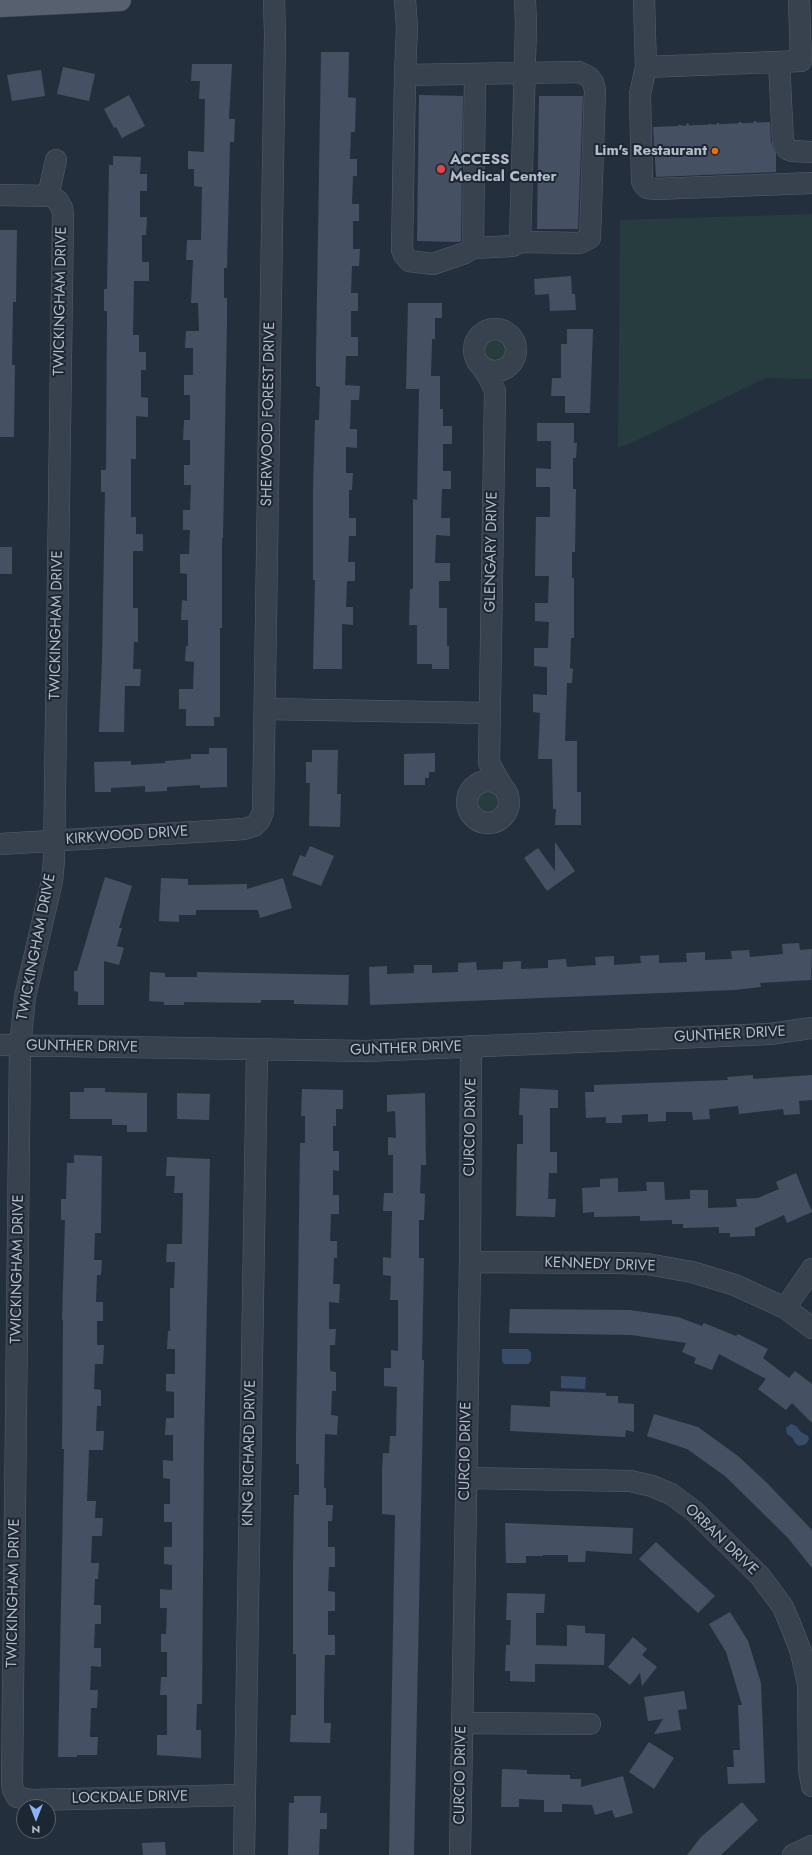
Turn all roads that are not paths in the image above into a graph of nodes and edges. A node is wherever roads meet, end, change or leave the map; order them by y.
1 (120, 0) edge
2 (274, 0) edge
3 (405, 0) edge
4 (525, 0) edge
5 (644, 0) edge
6 (799, 0) edge
7 (36, 2) edge
8 (0, 6) edge
9 (806, 35) edge
10 (779, 62) junction
11 (646, 67) junction
12 (524, 73) junction
13 (475, 74) junction
14 (405, 75) junction
15 (812, 152) edge
16 (56, 160) dead end
17 (812, 183) edge
18 (0, 195) edge
19 (50, 196) junction
20 (520, 242) junction
21 (473, 248) junction
22 (482, 367) junction
23 (509, 367) junction
24 (495, 391) junction
25 (265, 709) junction
26 (490, 713) junction
27 (489, 763) junction
28 (476, 785) junction
29 (502, 786) junction
30 (254, 826) joint
31 (54, 840) junction
32 (0, 844) edge
33 (812, 1028) edge
34 (0, 1045) edge
35 (20, 1046) junction
36 (471, 1046) junction
37 (257, 1051) junction
38 (470, 1262) junction
39 (812, 1269) edge
40 (785, 1308) junction
41 (812, 1328) edge
42 (466, 1478) junction
43 (462, 1723) junction
44 (590, 1724) dead end
45 (812, 1786) edge
46 (244, 1796) junction
47 (17, 1797) joint
48 (812, 1846) edge
49 (244, 1855) edge
50 (460, 1855) edge
51 (793, 1855) edge

1 - 7 main road
2 - 25 street, SHERWOOD FOREST DRIVE
3 - 14 street
4 - 12 street
5 - 11 street
6 - 9 street
7 - 8 main road
9 - 10 street
10 - 11 street
10 - 15 street
11 - 17 street
12 - 13 street
12 - 20 street
12 - 20 street
13 - 14 street
13 - 21 street
14 - 21 street
16 - 19 street
18 - 19 street
19 - 31 street, TWICKINGHAM DRIVE
20 - 21 street
22 - 23 street
22 - 23 street, GLENGARY DRIVE
22 - 24 street, GLENGARY DRIVE
23 - 24 street, GLENGARY DRIVE
24 - 26 street, GLENGARY DRIVE
25 - 26 street
25 - 30 street, SHERWOOD FOREST DRIVE
26 - 27 street, GLENGARY DRIVE
27 - 28 street, GLENGARY DRIVE
27 - 29 street, GLENGARY DRIVE
28 - 29 street
28 - 29 street, GLENGARY DRIVE
30 - 31 street, KIRKWOOD DRIVE
31 - 32 street, KIRKWOOD DRIVE
31 - 35 street, TWICKINGHAM DRIVE
33 - 36 street, GUNTHER DRIVE
34 - 35 street, GUNTHER DRIVE
35 - 37 street, GUNTHER DRIVE
35 - 47 street, TWICKINGHAM DRIVE
36 - 37 street, GUNTHER DRIVE
36 - 38 street, CURCIO DRIVE
37 - 46 street, KING RICHARD DRIVE
38 - 40 street, KENNEDY DRIVE
38 - 42 street, CURCIO DRIVE
39 - 40 street
40 - 41 street, KENNEDY DRIVE
42 - 43 street, CURCIO DRIVE
42 - 45 street, ORBAN DRIVE
43 - 44 street
43 - 50 street, CURCIO DRIVE
46 - 47 street, LOCKDALE DRIVE
46 - 49 street, KING RICHARD DRIVE
48 - 51 street

